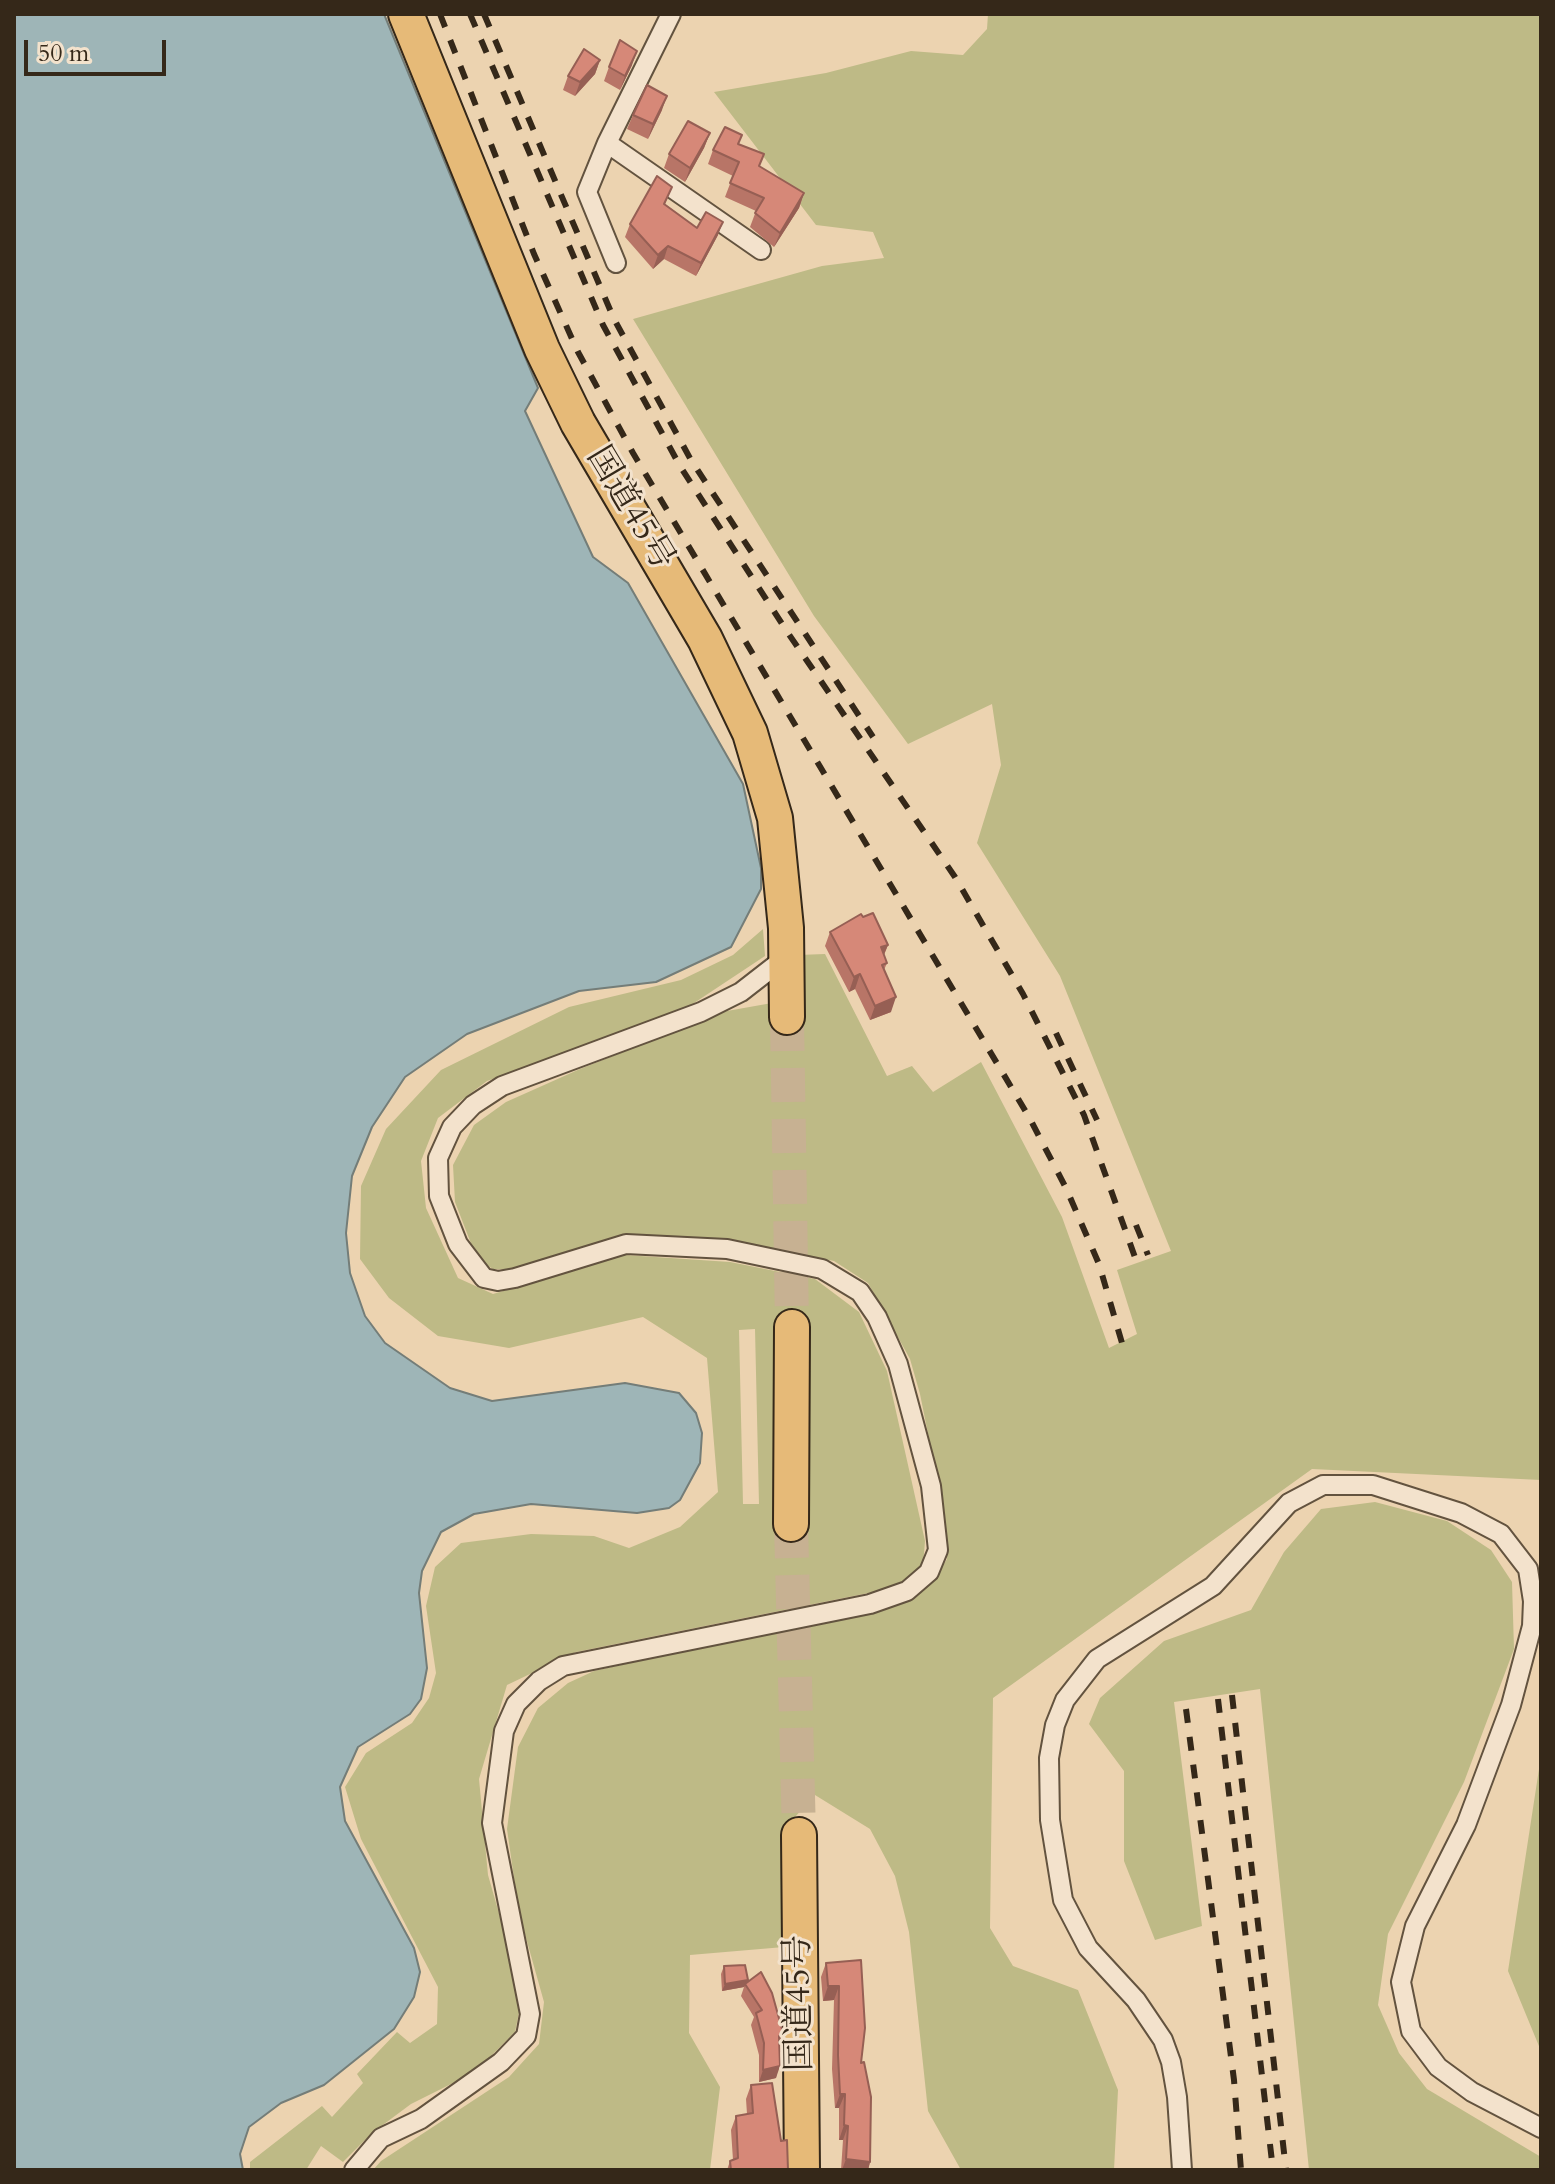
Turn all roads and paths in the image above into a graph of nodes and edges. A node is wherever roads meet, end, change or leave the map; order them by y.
1 (406, 14) edge
2 (671, 14) edge
3 (607, 143) junction
4 (761, 250) dead end
5 (616, 263) dead end
6 (786, 957) junction
7 (787, 1017) tunnel mouth
8 (792, 1327) tunnel mouth
9 (791, 1524) tunnel mouth
10 (799, 1835) tunnel mouth
11 (1541, 2128) edge
12 (354, 2170) edge
13 (802, 2170) edge
14 (1182, 2170) edge

1 - 6 highway, 国道45号
2 - 3 street
3 - 4 street
3 - 5 street
6 - 7 highway, 国道45号
6 - 12 street
8 - 9 highway
10 - 13 highway, 国道45号
11 - 14 street

